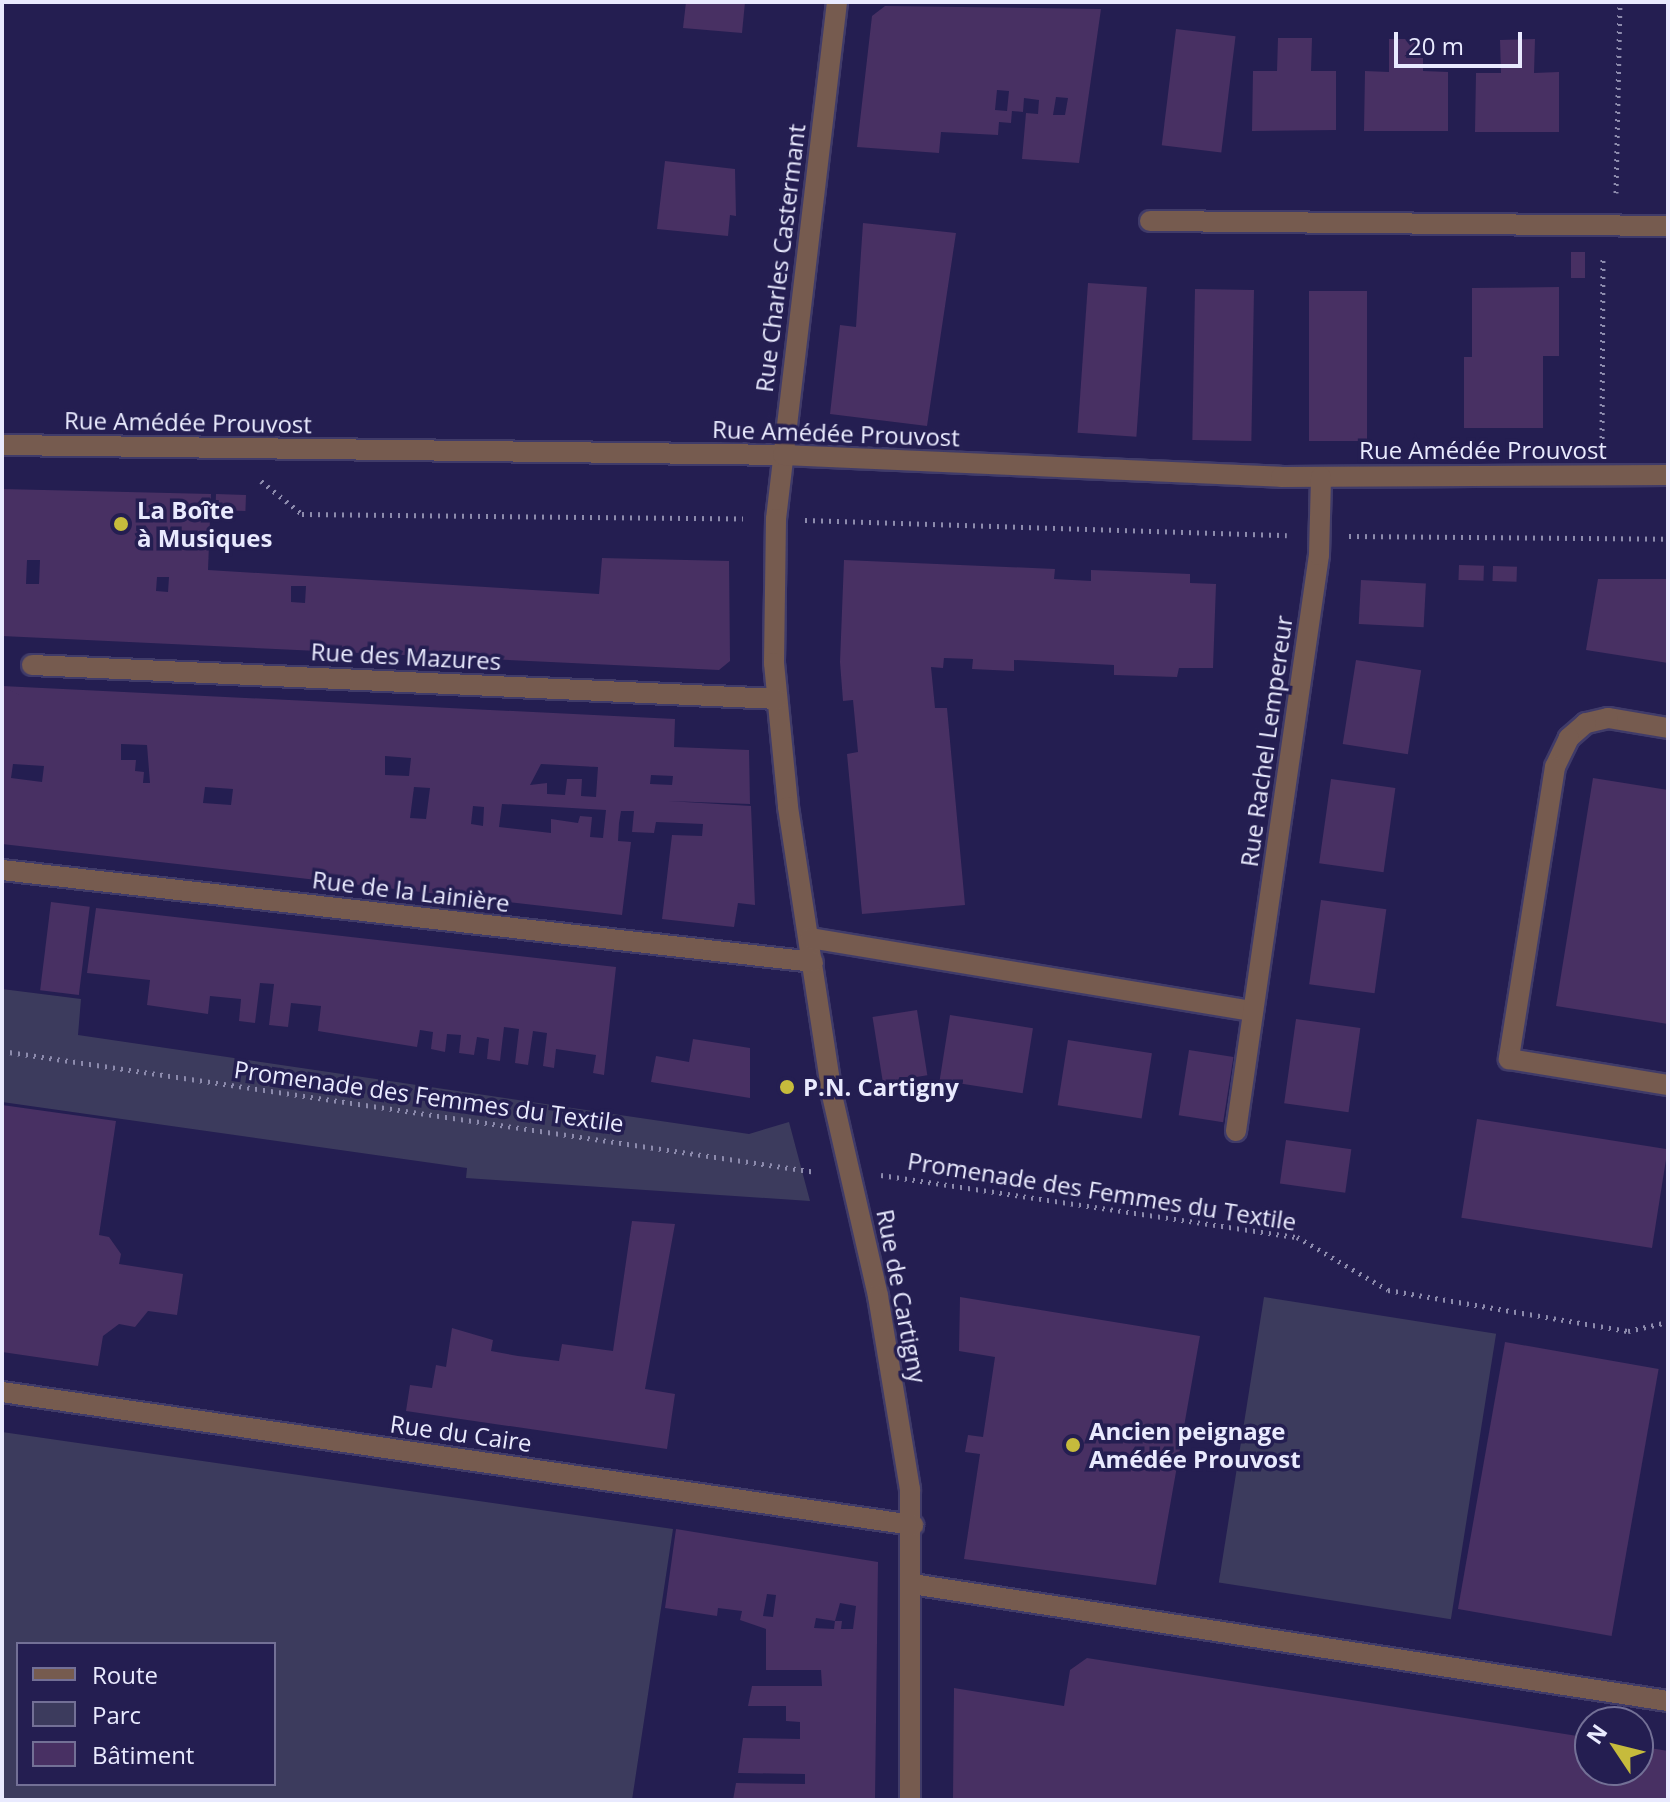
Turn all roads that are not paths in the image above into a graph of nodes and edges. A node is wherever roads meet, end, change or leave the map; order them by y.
1 (837, 2) edge
2 (1150, 221) dead end
3 (1668, 226) edge
4 (2, 445) edge
5 (783, 455) junction
6 (1668, 475) edge
7 (1321, 477) junction
8 (32, 665) dead end
9 (777, 699) junction
10 (1668, 728) edge
11 (788, 807) joint
12 (2, 870) edge
13 (810, 938) junction
14 (813, 962) junction
15 (1253, 1011) junction
16 (1668, 1085) edge
17 (1236, 1131) dead end
18 (2, 1392) edge
19 (913, 1525) junction
20 (912, 1584) junction
21 (1668, 1701) edge
22 (910, 1800) edge

1 - 5 street, Rue Charles Castermant
2 - 3 street
4 - 5 street, Rue Amédée Prouvost
5 - 7 street, Rue Amédée Prouvost
5 - 9 street, Rue Charles Castermant
6 - 7 street, Rue Amédée Prouvost
7 - 15 street, Rue Rachel Lempereur
8 - 9 street, Rue des Mazures
9 - 11 street, Rue Charles Castermant
10 - 16 street
11 - 13 street, Rue de Cartigny
12 - 14 street, Rue de la Lainière
13 - 14 street, Rue de Cartigny
13 - 15 street
14 - 19 street, Rue de Cartigny
15 - 17 street, Rue Rachel Lempereur
18 - 19 street, Rue du Caire
19 - 20 street, Rue de Cartigny
20 - 21 street
20 - 22 street, Rue de Cartigny

